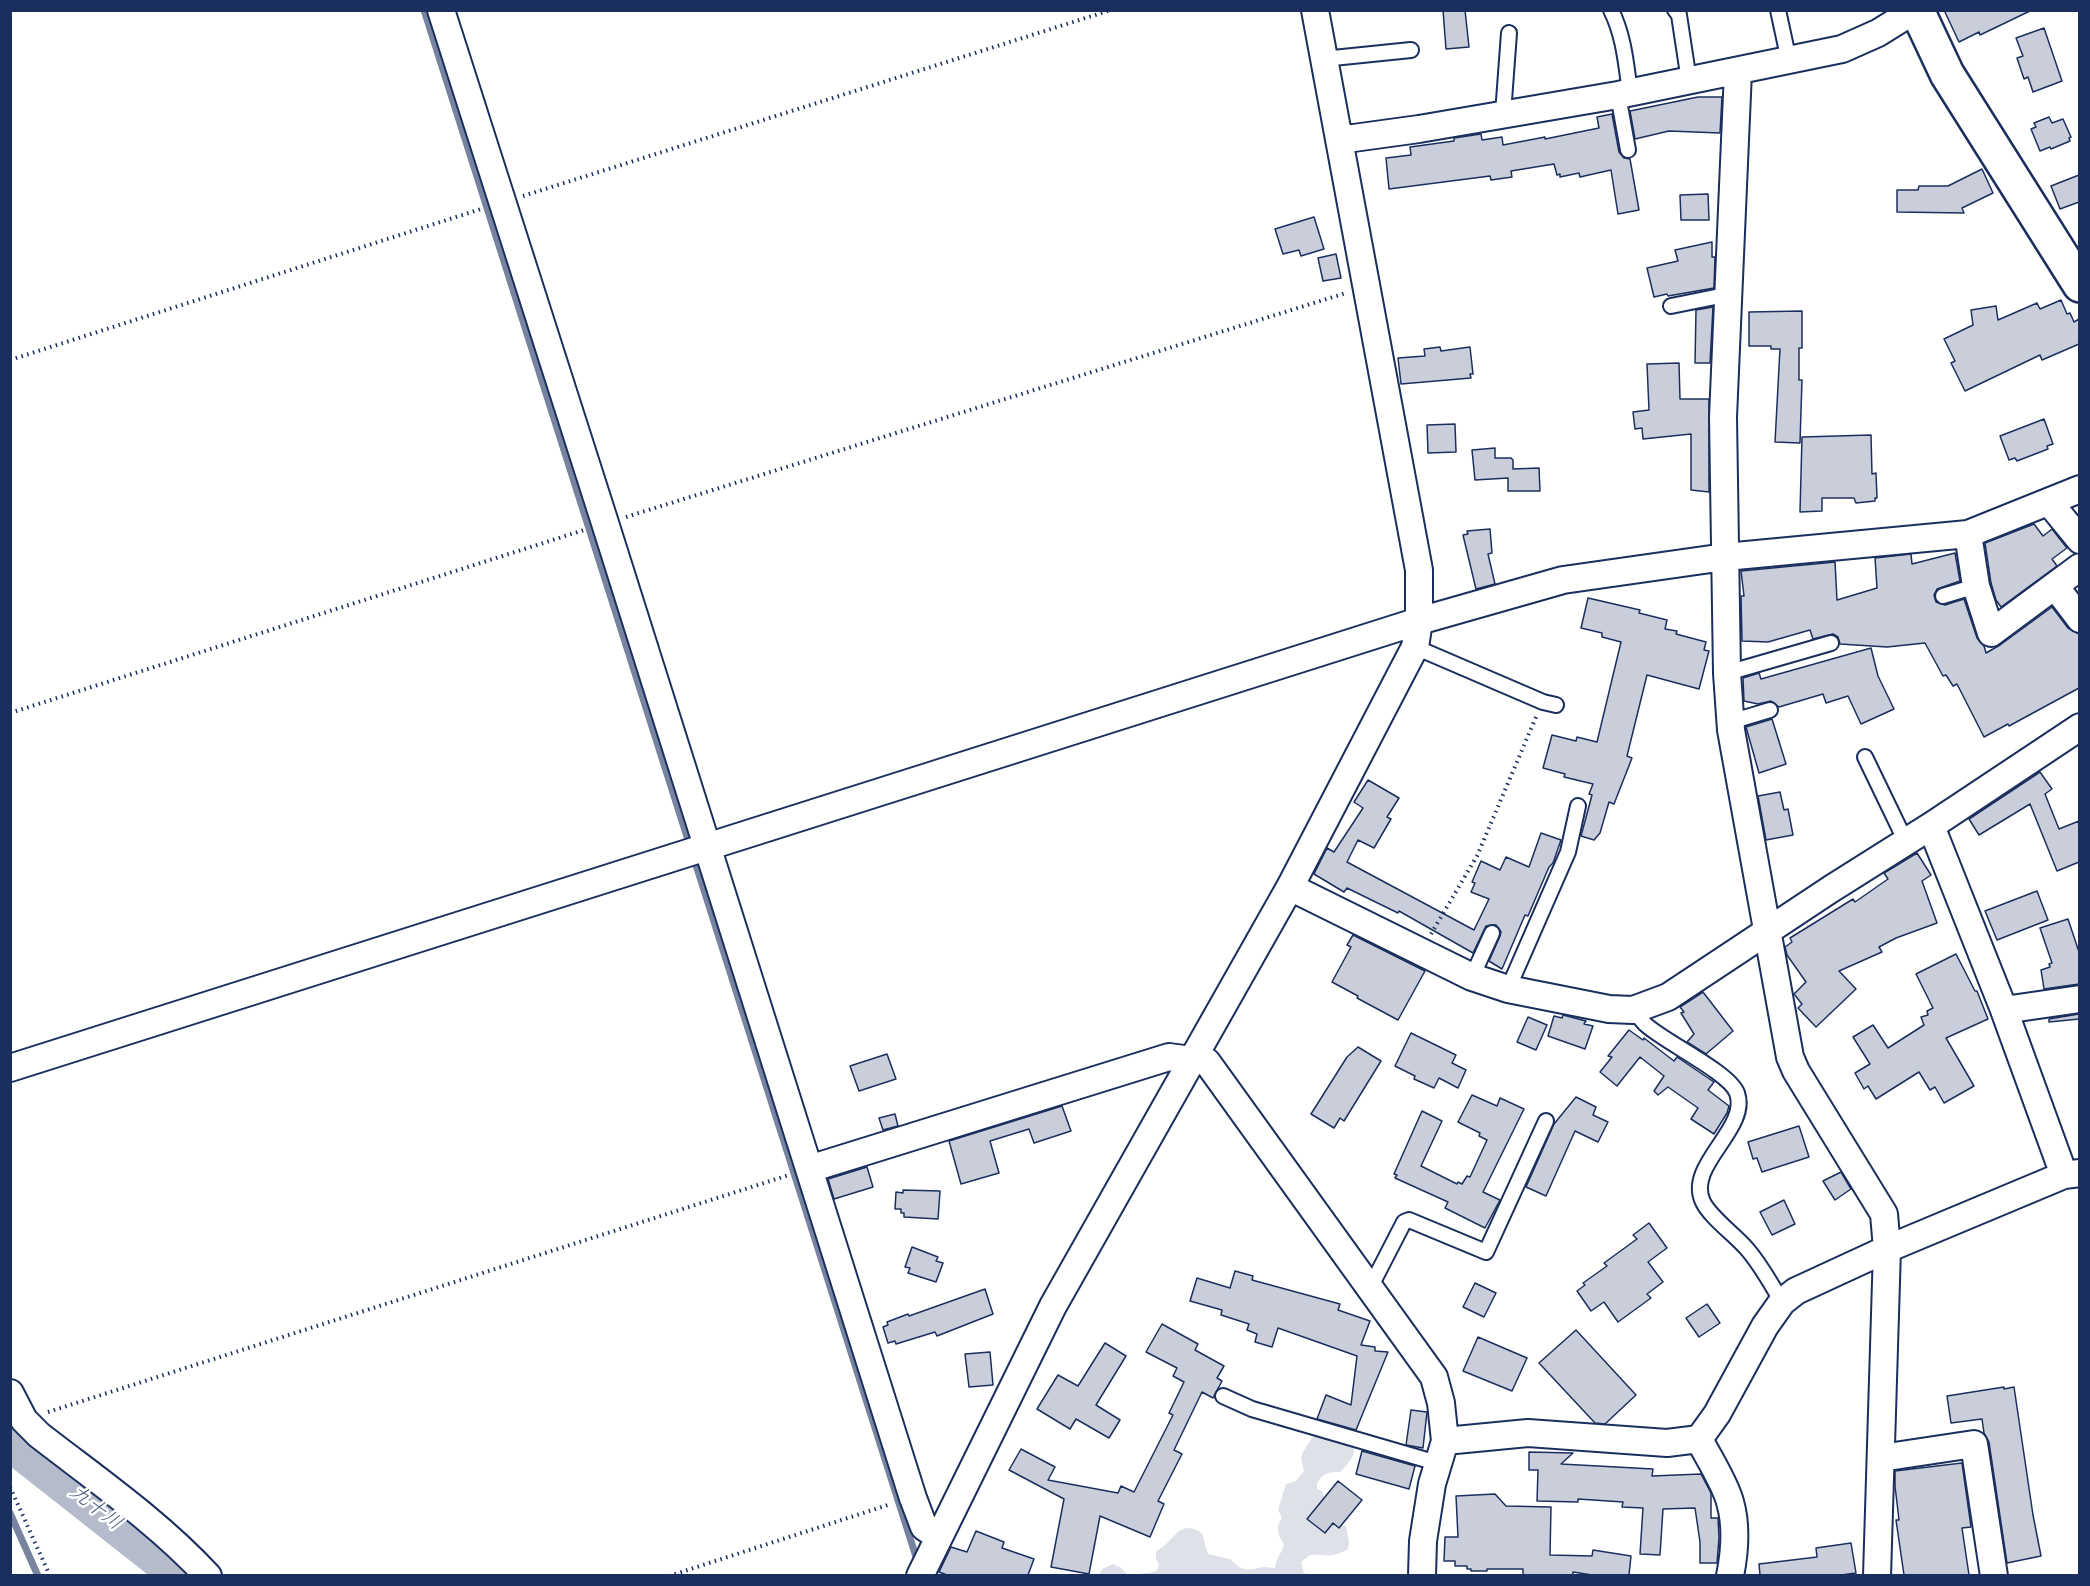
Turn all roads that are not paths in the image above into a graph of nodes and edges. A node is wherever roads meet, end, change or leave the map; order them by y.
1 (441, 10) edge
2 (1315, 10) edge
3 (1611, 10) edge
4 (1675, 10) edge
5 (1778, 10) edge
6 (1916, 10) edge
7 (1509, 33) dead end
8 (1411, 50) dead end
9 (1323, 59) junction
10 (1789, 61) junction
11 (1738, 71) junction
12 (1689, 81) junction
13 (1624, 93) junction
14 (1503, 114) junction
15 (1339, 140) junction
16 (1628, 150) dead end
17 (2079, 285) edge
18 (1730, 294) junction
19 (1671, 306) dead end
20 (2079, 489) edge
21 (2049, 502) junction
22 (1968, 534) junction
23 (2079, 540) edge
24 (1725, 557) junction
25 (2079, 567) edge
26 (1976, 586) junction
27 (2055, 586) junction
28 (1943, 596) dead end
29 (2079, 620) edge
30 (1419, 621) junction
31 (1831, 644) dead end
32 (1415, 647) junction
33 (1727, 673) junction
34 (1549, 703) road end
35 (1770, 710) dead end
36 (1730, 722) junction
37 (2079, 727) edge
38 (1865, 757) dead end
39 (1578, 806) dead end
40 (1931, 826) junction
41 (1906, 842) junction
42 (707, 846) junction
43 (1290, 886) junction
44 (1767, 931) junction
45 (1492, 933) dead end
46 (1472, 977) junction
47 (1508, 989) junction
48 (2079, 999) edge
49 (1633, 1010) junction
50 (2004, 1010) junction
51 (1193, 1058) junction
52 (10, 1068) edge
53 (1546, 1121) dead end
54 (809, 1169) junction
55 (2072, 1174) edge
56 (1887, 1249) junction
57 (1370, 1288) junction
58 (1782, 1302) junction
59 (10, 1393) edge
60 (1223, 1396) dead end
61 (1699, 1439) junction
62 (1441, 1452) junction
63 (1881, 1458) junction
64 (939, 1537) junction
65 (208, 1575) edge
66 (920, 1575) edge
67 (1422, 1575) edge
68 (1730, 1575) edge
69 (1877, 1575) edge
70 (1994, 1575) edge

1 - 42 street
2 - 9 street
3 - 13 lane
4 - 12 lane
5 - 10 lane
6 - 10 street
6 - 17 street
7 - 14 lane
8 - 9 lane
9 - 15 street
10 - 11 street
11 - 12 street
11 - 18 street
12 - 13 street
13 - 14 street
13 - 16 lane
14 - 15 street
15 - 30 street
18 - 19 lane
18 - 24 street
20 - 21 street
21 - 22 street
21 - 23 street
22 - 24 street
22 - 26 street
24 - 30 street
24 - 33 street
25 - 27 street
26 - 27 street
26 - 28 lane
27 - 29 street
30 - 32 street
30 - 42 street
31 - 33 lane
32 - 34 lane
32 - 43 street
33 - 36 street
35 - 36 lane
36 - 44 street
37 - 40 street
38 - 41 lane
39 - 47 lane
40 - 41 street
40 - 50 street
41 - 44 street
42 - 52 street
42 - 54 street
43 - 46 street
43 - 51 street
44 - 49 street
44 - 56 street
45 - 46 lane
46 - 47 street
47 - 49 street
48 - 50 street
49 - 58 lane
50 - 55 street
51 - 54 street
51 - 57 street
51 - 64 street
53 - 57 lane
54 - 64 street
55 - 56 street
56 - 58 street
56 - 63 street
57 - 62 street
58 - 61 street
59 - 65 street
60 - 62 lane
61 - 62 street
61 - 68 street
62 - 67 street
63 - 69 street
63 - 70 street
64 - 66 street

